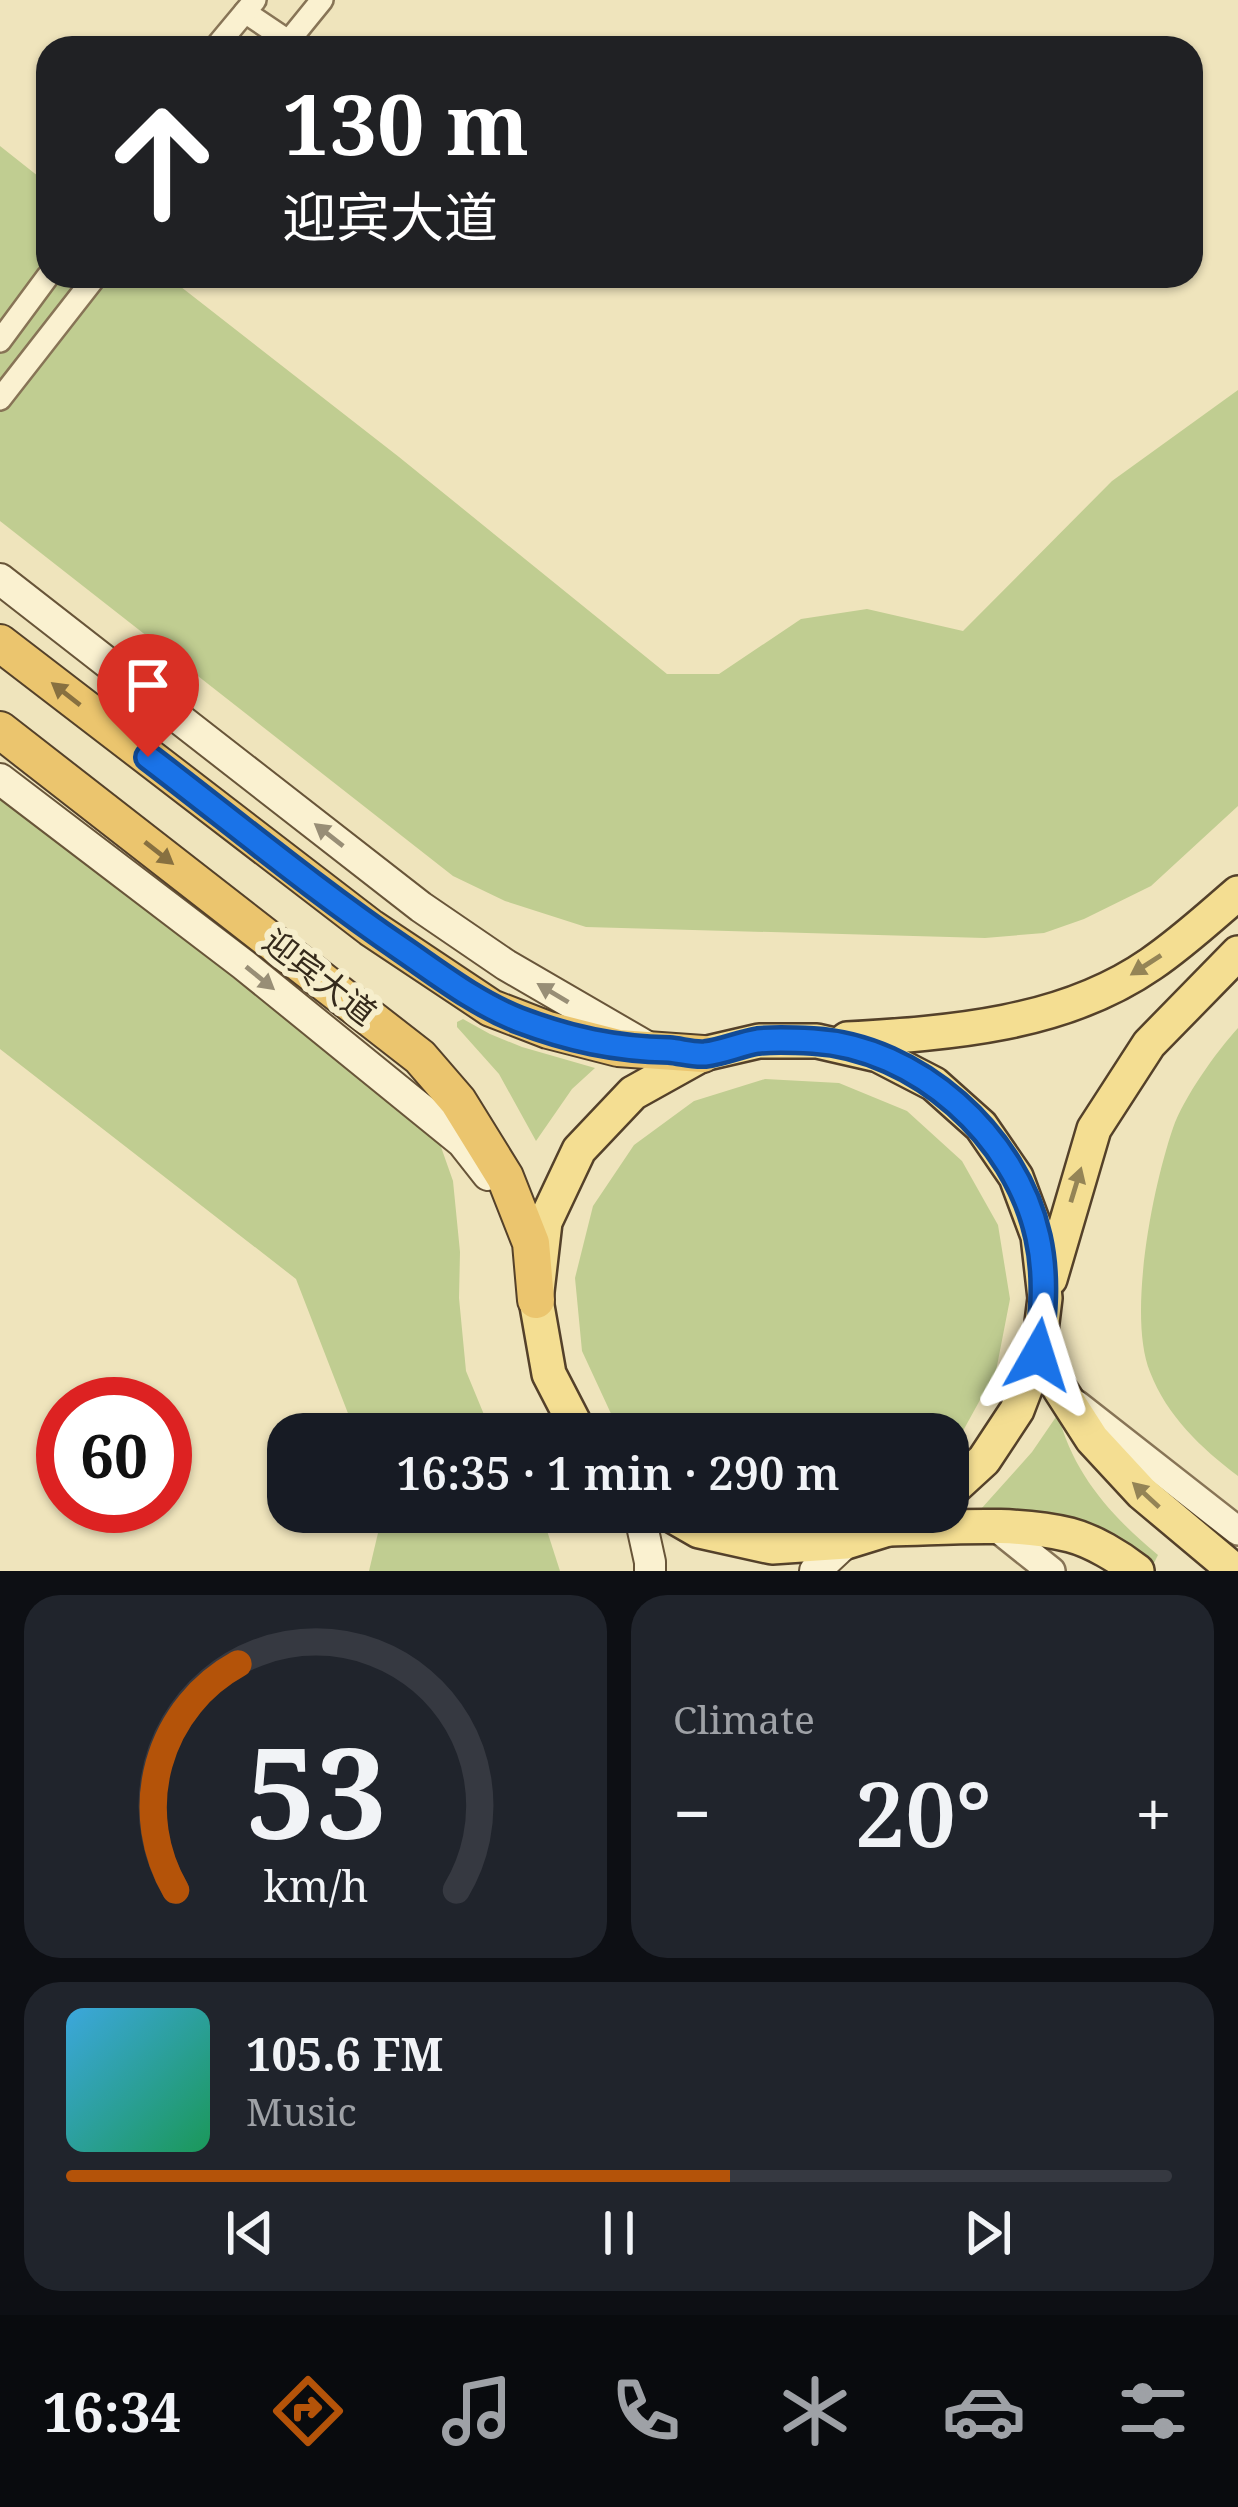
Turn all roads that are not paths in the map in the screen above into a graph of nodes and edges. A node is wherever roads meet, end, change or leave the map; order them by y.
1 (322, 0) edge
2 (250, 6) edge
3 (225, 36) edge
4 (278, 36) edge
5 (293, 36) edge
6 (39, 288) edge
7 (87, 288) edge
8 (0, 341) edge
9 (0, 399) edge
10 (0, 579) edge
11 (0, 644) edge
12 (0, 730) edge
13 (0, 779) edge
14 (1238, 892) edge
15 (1238, 953) edge
16 (818, 1041) junction
17 (654, 1051) junction
18 (703, 1054) junction
19 (517, 1211) junction
20 (1045, 1298) junction
21 (536, 1300) junction
22 (1038, 1355) junction
23 (1059, 1391) junction
24 (569, 1413) edge
25 (969, 1474) edge
26 (969, 1528) edge
27 (997, 1528) junction
28 (1238, 1531) edge
29 (643, 1533) edge
30 (708, 1533) edge
31 (875, 1533) edge
32 (846, 1542) junction
33 (650, 1571) edge
34 (815, 1571) edge
35 (1052, 1571) edge
36 (1137, 1571) edge
37 (1235, 1571) edge

1 - 5 street
2 - 3 street
2 - 4 street
6 - 8 street
7 - 9 street
17 -> 10 main road
17 -> 11 highway, 迎宾大道
12 -> 19 highway, 迎宾大道
13 -> 19 main road
14 -> 16 main road
20 -> 15 main road
16 - 18 main road
16 - 20 main road
17 - 18 highway, 迎宾大道
18 - 21 main road
19 - 21 highway, 迎宾大道
20 - 22 main road
21 - 24 main road
22 - 23 main road
22 - 25 main road
23 - 28 street
37 -> 23 main road
26 - 27 main road
27 - 35 street
27 - 36 main road
29 - 33 main road
30 - 32 main road
31 - 32 main road
32 - 34 main road

